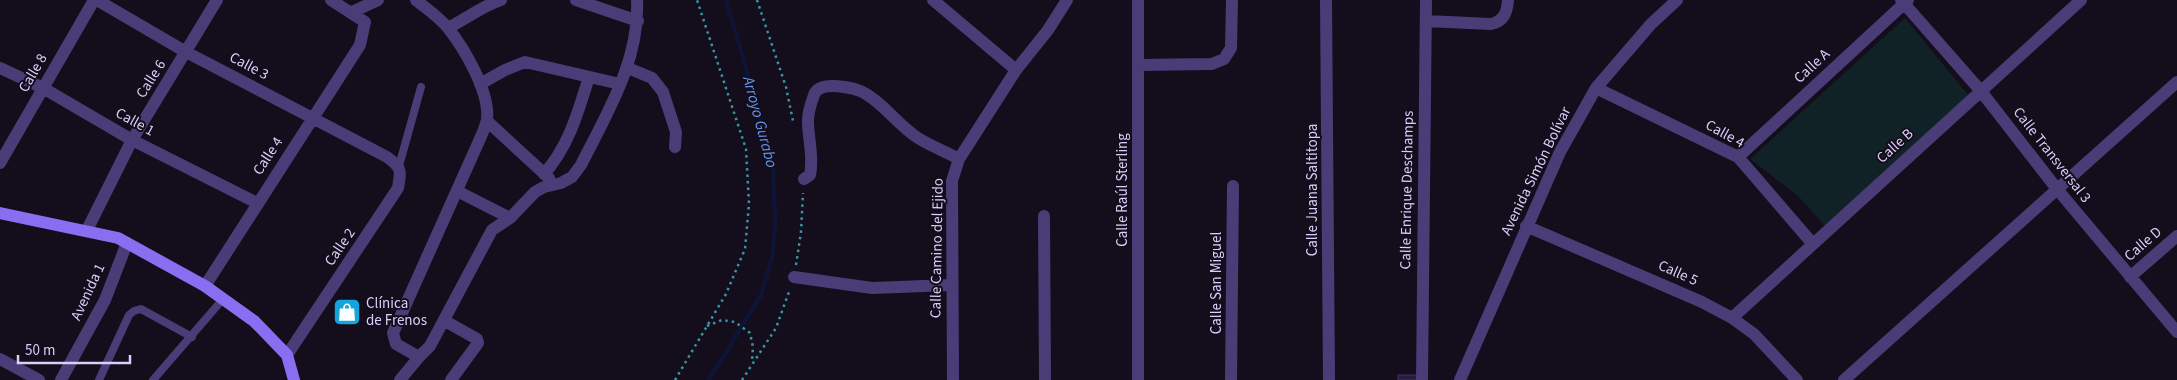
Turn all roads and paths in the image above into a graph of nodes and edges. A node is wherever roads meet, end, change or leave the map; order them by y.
1 (96, 0) edge
2 (217, 0) edge
3 (330, 0) edge
4 (378, 0) edge
5 (416, 0) edge
6 (501, 0) edge
7 (576, 0) edge
8 (638, 0) edge
9 (696, 0) edge
10 (757, 0) edge
11 (933, 0) edge
12 (1067, 0) edge
13 (1138, 0) edge
14 (1232, 0) edge
15 (1326, 0) edge
16 (1426, 0) edge
17 (1508, 0) edge
18 (1677, 0) edge
19 (2081, 0) edge
20 (1905, 1) edge
21 (352, 12) junction
22 (638, 21) junction
23 (1426, 21) junction
24 (448, 28) junction
25 (186, 52) junction
26 (1138, 65) junction
27 (0, 68) edge
28 (628, 68) junction
29 (1016, 70) junction
30 (589, 77) junction
31 (2177, 82) edge
32 (480, 84) junction
33 (620, 84) junction
34 (421, 87) dead end
35 (43, 88) junction
36 (1596, 88) junction
37 (1980, 90) junction
38 (313, 118) junction
39 (487, 120) junction
40 (793, 122) dead end
41 (132, 140) junction
42 (675, 147) dead end
43 (1738, 157) junction
44 (959, 159) junction
45 (0, 163) edge
46 (398, 166) junction
47 (544, 174) junction
48 (804, 179) dead end
49 (555, 184) junction
50 (1233, 186) dead end
51 (2057, 189) junction
52 (457, 191) junction
53 (257, 203) junction
54 (0, 213) edge
55 (1044, 216) dead end
56 (510, 218) junction
57 (1526, 226) junction
58 (87, 230) junction
59 (2177, 236) edge
60 (1812, 243) junction
61 (127, 244) junction
62 (794, 277) dead end
63 (2130, 277) junction
64 (951, 285) junction
65 (205, 286) junction
66 (223, 299) junction
67 (1732, 318) junction
68 (445, 321) junction
69 (706, 327) junction
70 (2177, 332) edge
71 (192, 336) junction
72 (287, 354) junction
73 (419, 357) junction
74 (0, 359) edge
75 (752, 363) dead end
76 (39, 380) edge
77 (61, 380) edge
78 (99, 380) edge
79 (152, 380) edge
80 (294, 380) edge
81 (400, 380) edge
82 (450, 380) edge
83 (674, 380) edge
84 (953, 380) edge
85 (1045, 380) edge
86 (1138, 380) edge
87 (1232, 380) edge
88 (1329, 380) edge
89 (1422, 380) edge
90 (1460, 380) edge
91 (1797, 380) edge
92 (1844, 380) edge

1 - 25 street, Calle 3
1 - 35 street, Calle 8
2 - 25 street, Calle 6
3 - 21 street
4 - 21 street
5 - 24 street
6 - 24 street
7 - 22 street
8 - 22 street
9 - 69 path
10 - 40 path
11 - 29 street
12 - 29 street, Calle Camino del Ejido
13 - 26 street, Calle Raúl Sterling
14 - 26 street
15 - 88 street, Calle Juana Saltitopa
16 - 23 street, Calle Enrique Deschamps
17 - 23 street
18 - 36 street, Avenida Simón Bolívar
19 - 37 street, Calle B
20 - 37 street, Calle Transversal 3
20 - 43 street, Calle A
21 - 38 street, Calle 4
22 - 28 street
23 - 89 street, Calle Enrique Deschamps
24 - 32 street
25 - 38 street, Calle 3
25 - 41 street, Calle 6
26 - 86 street, Calle Raúl Sterling
27 - 35 street, Calle 1
28 - 33 street
28 - 42 street
29 - 44 street, Calle Camino del Ejido
30 - 32 street
30 - 33 street
30 - 47 street
31 - 51 street
32 - 39 street
33 - 49 street
34 - 46 lane
35 - 41 street, Calle 1
35 - 45 street, Calle 8
36 - 43 street, Calle 4
36 - 57 street, Avenida Simón Bolívar
37 - 51 street, Calle Transversal 3
37 - 60 street, Calle B
38 - 46 street, Calle 3
38 - 53 street, Calle 4
39 - 47 street
39 - 52 street
41 - 53 street, Calle 1
41 - 58 street, Calle 6
43 - 60 street, Calle 4
44 - 48 street
44 - 64 street, Calle Camino del Ejido
46 - 72 street, Calle 2
47 - 49 street
49 - 56 street
50 - 87 street, Calle San Miguel
51 - 63 street, Calle Transversal 3
51 - 92 street
52 - 56 street
52 - 73 street
53 - 65 street, Calle 4
54 - 58 main road
55 - 85 street
56 - 68 street
57 - 67 street, Calle 5
57 - 90 street, Avenida Simón Bolívar
58 - 61 main road
59 - 63 street, Calle D
60 - 67 street, Calle B
61 - 65 main road
61 - 77 street, Avenida 1
62 - 64 street
63 - 70 street, Calle Transversal 3
64 - 84 street, Calle Camino del Ejido
65 - 66 main road
66 - 71 lane
66 - 72 main road
67 - 91 street, Calle 5
68 - 73 street
68 - 82 street
69 - 75 path
69 - 83 path
71 - 78 lane
71 - 79 lane
72 - 80 main road
73 - 81 street
74 - 76 street

